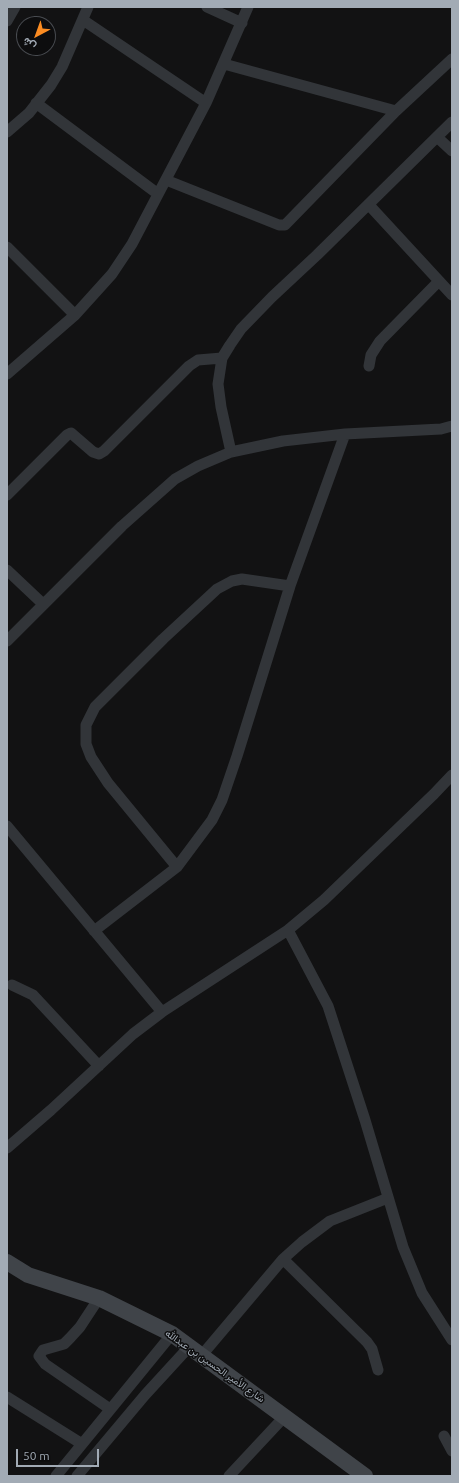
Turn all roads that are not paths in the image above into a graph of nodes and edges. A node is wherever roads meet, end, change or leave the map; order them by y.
1 (14, 7) edge
2 (88, 7) edge
3 (207, 7) edge
4 (248, 7) edge
5 (83, 20) junction
6 (7, 21) edge
7 (242, 23) junction
8 (452, 59) edge
9 (224, 64) junction
10 (36, 103) junction
11 (206, 103) junction
12 (396, 111) junction
13 (452, 122) edge
14 (7, 132) edge
15 (437, 136) junction
16 (452, 151) edge
17 (166, 180) junction
18 (158, 194) junction
19 (369, 205) junction
20 (7, 247) edge
21 (439, 282) junction
22 (452, 295) edge
23 (75, 315) junction
24 (222, 358) junction
25 (368, 366) dead end
26 (7, 374) edge
27 (452, 426) edge
28 (345, 434) junction
29 (231, 452) junction
30 (7, 495) edge
31 (7, 570) edge
32 (290, 586) junction
33 (43, 604) junction
34 (7, 641) edge
35 (450, 778) edge
36 (7, 826) edge
37 (177, 867) junction
38 (288, 930) junction
39 (94, 931) junction
40 (12, 985) dead end
41 (162, 1012) junction
42 (99, 1066) junction
43 (7, 1148) edge
44 (388, 1198) junction
45 (283, 1259) junction
46 (7, 1262) edge
47 (7, 1274) edge
48 (28, 1275) junction
49 (99, 1298) junction
50 (172, 1334) junction
51 (452, 1340) edge
52 (195, 1351) junction
53 (378, 1370) dead end
54 (7, 1397) edge
55 (110, 1409) junction
56 (285, 1416) junction
57 (444, 1436) dead end
58 (82, 1444) junction
59 (452, 1450) edge
60 (56, 1476) edge
61 (77, 1476) edge
62 (229, 1476) edge
63 (365, 1476) edge

1 - 6 street
2 - 5 street
3 - 7 street
4 - 7 street
5 - 10 street
5 - 11 street
7 - 9 street
8 - 12 street
9 - 11 street
9 - 12 street
10 - 14 street
10 - 18 street
11 - 17 street
12 - 17 street
13 - 15 street
15 - 16 street
15 - 19 street
17 - 18 street
18 - 23 street
19 - 21 street
19 - 24 street
20 - 23 street
21 - 22 street
21 - 25 street
23 - 26 street
24 - 29 street
24 - 30 street
27 - 28 street
28 - 29 street
28 - 32 street
29 - 33 street
31 - 33 street
32 - 37 street
32 - 37 street
33 - 34 street
35 - 38 street
36 - 39 street
37 - 39 street
38 - 41 street
38 - 44 street
39 - 41 street
40 - 42 street
41 - 42 street
42 - 43 street
44 - 45 street
44 - 51 street
45 - 52 street
45 - 53 street
46 - 48 street, شارع الأمير الحسين بن عبدالله
47 - 48 street, شارع الأمير الحسين بن عبدالله
48 - 49 street, شارع الأمير الحسين بن عبدالله
49 - 50 street, شارع الأمير الحسين بن عبدالله
49 - 55 street
50 - 52 street, شارع الأمير الحسين بن عبدالله
50 - 55 street
52 - 56 street, شارع الأمير الحسين بن عبدالله
52 - 61 street
54 - 58 street
55 - 58 street
56 - 62 street
56 - 63 street, شارع الأمير الحسين بن عبدالله
57 - 59 street
58 - 60 street

